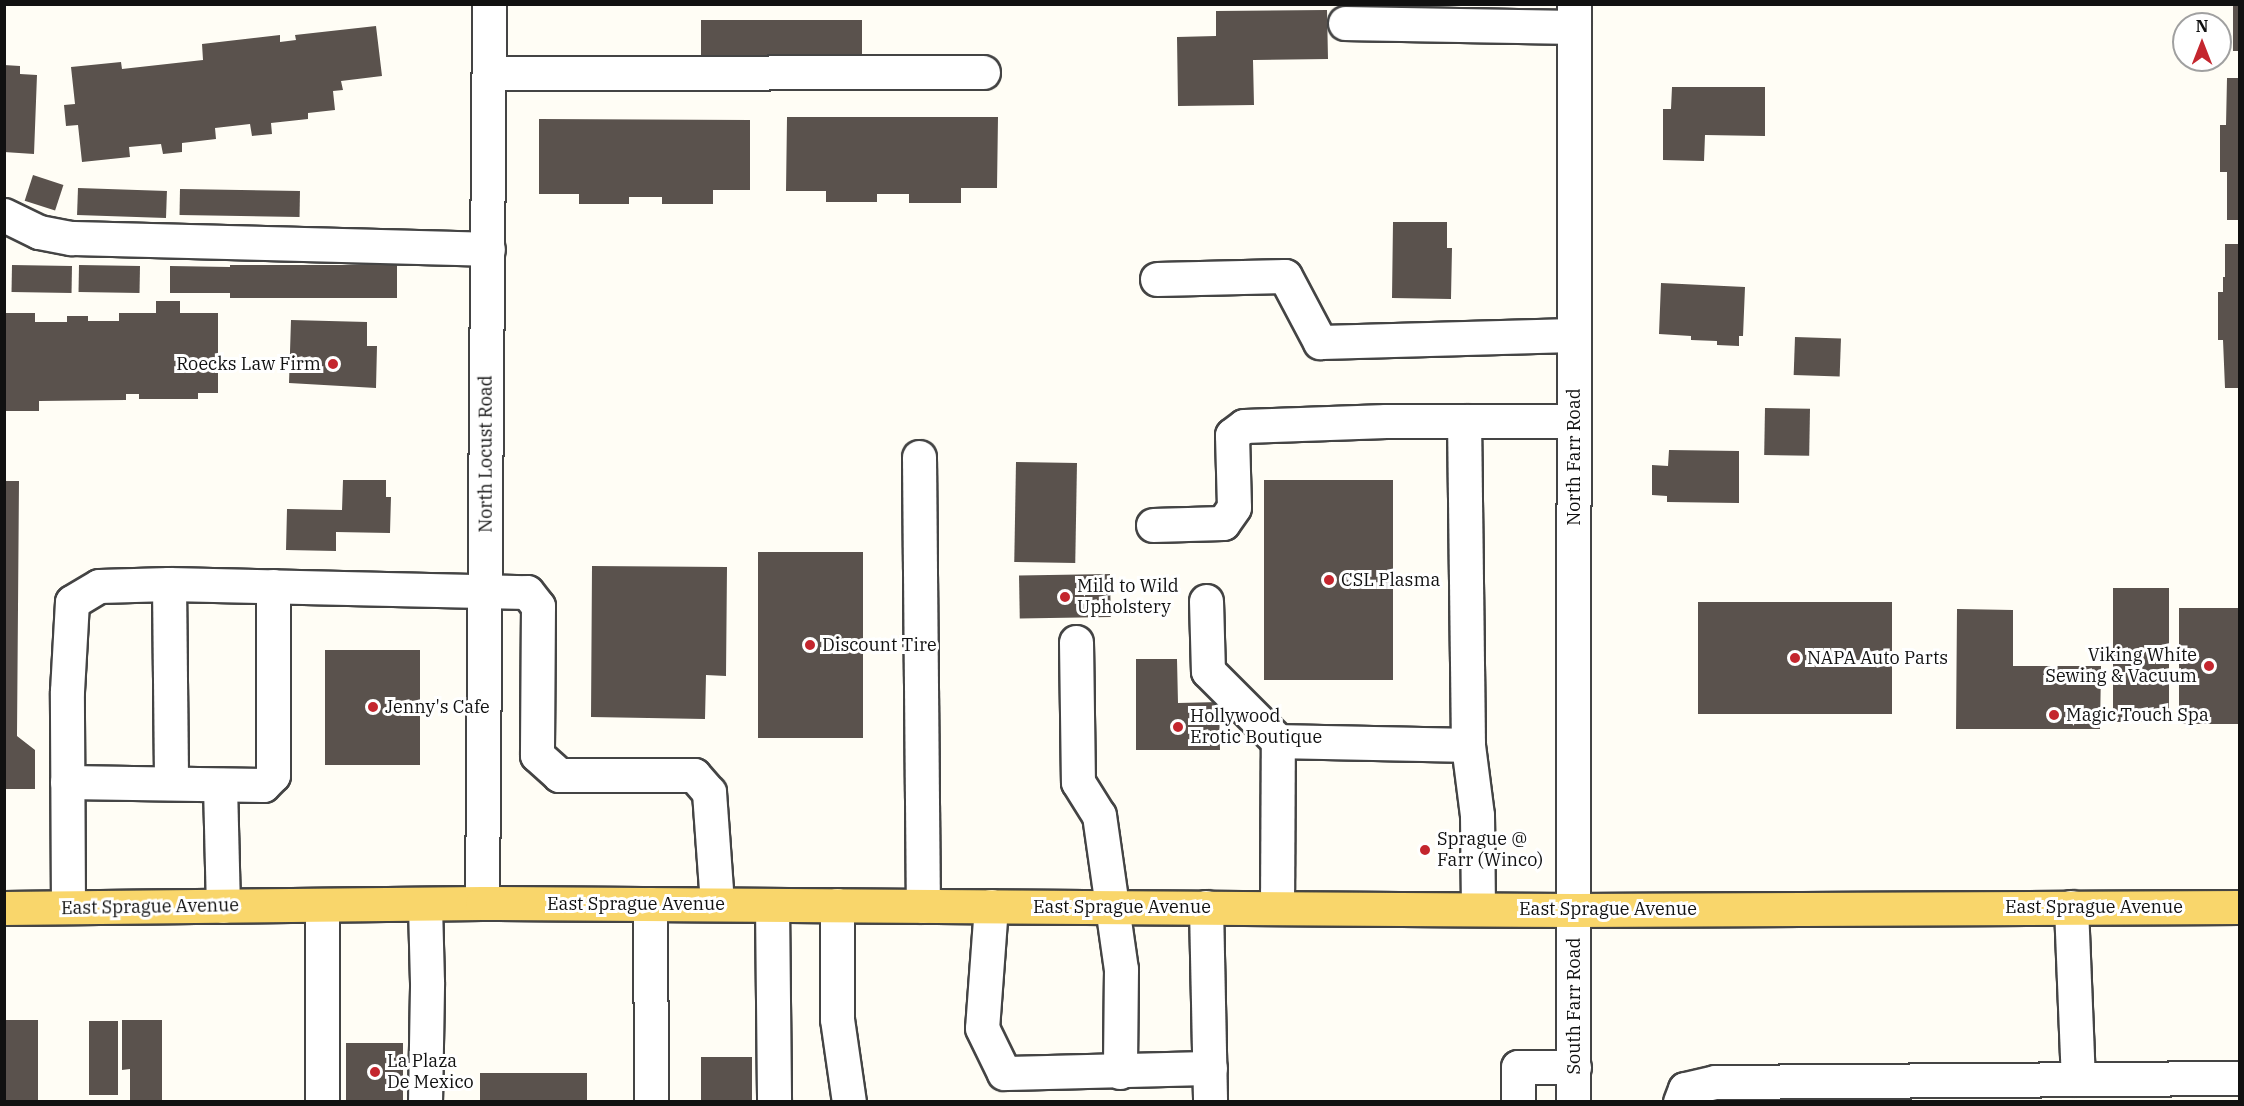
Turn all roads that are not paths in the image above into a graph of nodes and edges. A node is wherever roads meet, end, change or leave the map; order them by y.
1 (489, 4) edge
2 (1574, 16) edge
3 (1345, 23) dead end
4 (983, 72) dead end
5 (489, 73) junction
6 (4, 215) edge
7 (488, 249) junction
8 (1157, 279) dead end
9 (1574, 335) junction
10 (1464, 421) junction
11 (1574, 421) junction
12 (920, 457) dead end
13 (1153, 525) dead end
14 (170, 584) junction
15 (273, 586) junction
16 (485, 590) junction
17 (1206, 601) dead end
18 (1076, 642) dead end
19 (1278, 741) junction
20 (1468, 745) junction
21 (67, 782) junction
22 (171, 783) junction
23 (220, 785) junction
24 (482, 903) junction
25 (425, 904) junction
26 (650, 904) junction
27 (717, 904) junction
28 (322, 905) junction
29 (772, 905) junction
30 (837, 905) junction
31 (223, 906) junction
32 (923, 906) junction
33 (991, 906) junction
34 (1112, 907) junction
35 (2240, 907) edge
36 (4, 908) edge
37 (68, 908) junction
38 (1206, 908) junction
39 (1277, 908) junction
40 (2071, 908) junction
41 (1478, 909) junction
42 (1575, 910) junction
43 (1574, 1067) junction
44 (1210, 1068) junction
45 (1120, 1072) junction
46 (2240, 1078) edge
47 (2078, 1079) junction
48 (322, 1101) edge
49 (425, 1101) edge
50 (651, 1101) edge
51 (774, 1101) edge
52 (849, 1101) edge
53 (1210, 1101) edge
54 (1518, 1101) edge
55 (1573, 1101) edge
56 (1680, 1101) edge

1 - 5 street, North Locust Road
2 - 3 street
2 - 9 street, North Farr Road
4 - 5 street
5 - 7 street, North Locust Road
6 - 7 street
7 - 16 street, North Locust Road
8 - 9 street
9 - 11 street, North Farr Road
10 - 11 street
10 - 13 street
10 - 20 street
11 - 42 street, North Farr Road
12 - 32 street
14 - 15 street
14 - 21 street
14 - 22 street
15 - 16 street
15 - 23 street
16 - 24 street, North Locust Road
16 - 27 street
17 - 19 street
18 - 34 street
19 - 20 street
19 - 39 street
20 - 41 street
21 - 22 street
21 - 37 street
22 - 23 street
23 - 31 street
24 - 25 main road, East Sprague Avenue
24 - 26 main road, East Sprague Avenue
25 - 28 main road, East Sprague Avenue
25 - 49 street
26 - 27 main road, East Sprague Avenue
26 - 50 street
27 - 29 main road, East Sprague Avenue
28 - 31 main road, East Sprague Avenue
28 - 48 street
29 - 30 main road, East Sprague Avenue
29 - 51 street
30 - 32 main road, East Sprague Avenue
30 - 52 street
31 - 37 main road, East Sprague Avenue
32 - 33 main road, East Sprague Avenue
33 - 34 main road, East Sprague Avenue
33 - 45 street
34 - 38 main road, East Sprague Avenue
34 - 45 street
35 - 40 main road, East Sprague Avenue
36 - 37 main road, East Sprague Avenue
38 - 39 main road, East Sprague Avenue
38 - 44 street
39 - 41 main road, East Sprague Avenue
40 - 42 main road, East Sprague Avenue
40 - 47 street
41 - 42 main road, East Sprague Avenue
42 - 43 street, South Farr Road
43 - 54 street
43 - 55 street, South Farr Road
44 - 45 street
44 - 53 street
46 - 47 street
47 - 56 street

